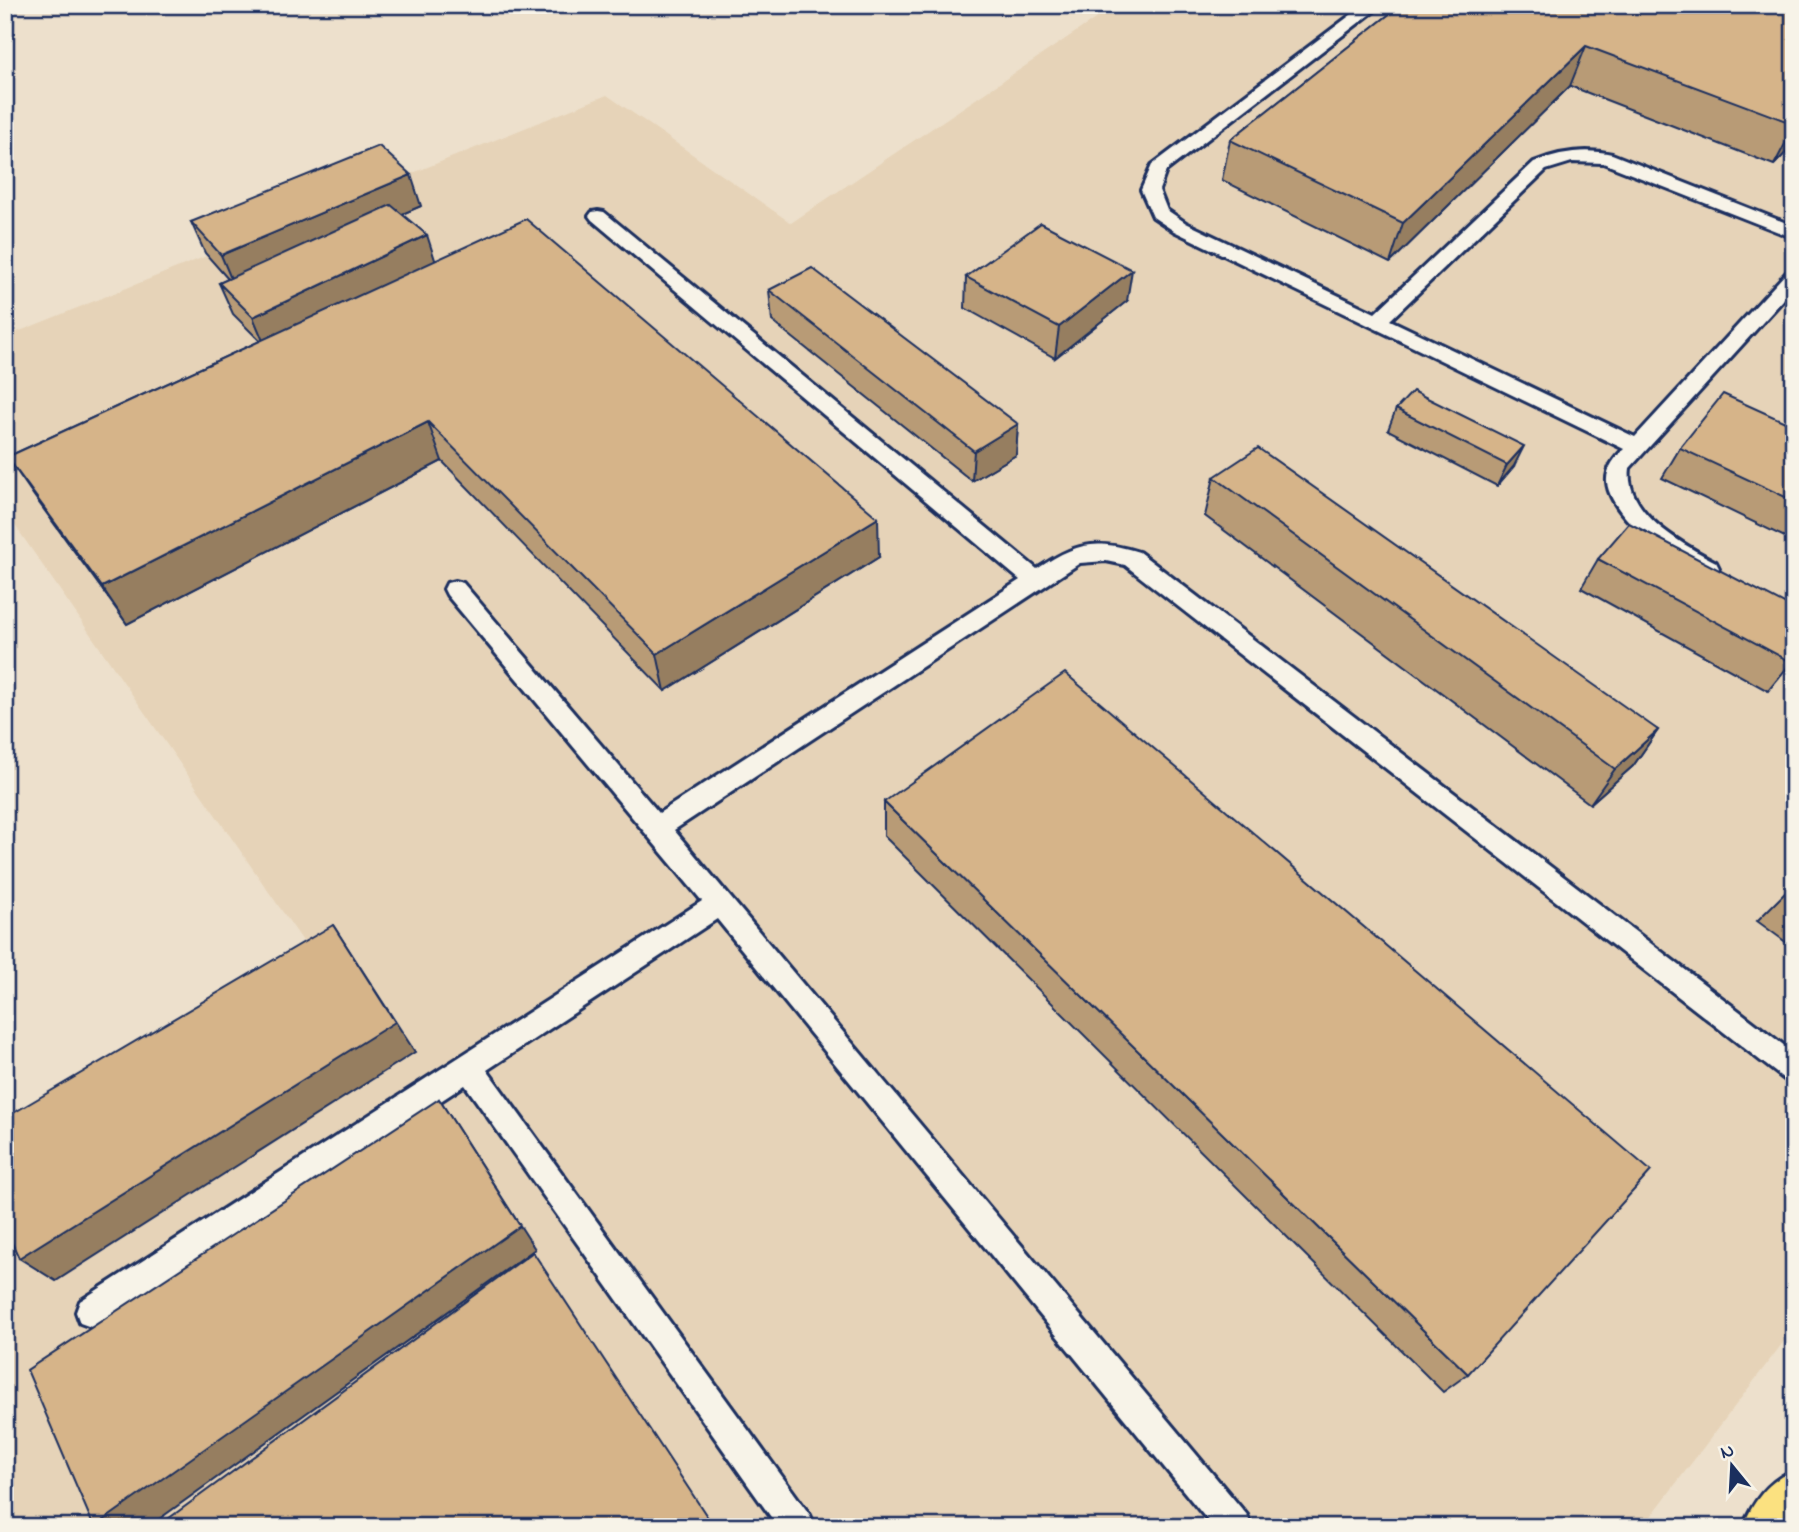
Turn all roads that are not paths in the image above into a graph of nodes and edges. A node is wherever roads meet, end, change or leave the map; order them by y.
1 (1374, 5) edge
2 (598, 216) dead end
3 (1794, 233) edge
4 (1794, 276) edge
5 (1378, 321) junction
6 (1638, 446) junction
7 (1720, 575) edge
8 (1035, 580) junction
9 (454, 589) dead end
10 (657, 828) junction
11 (720, 903) junction
12 (468, 1066) junction
13 (1794, 1070) edge
14 (91, 1312) dead end
15 (1794, 1496) edge
16 (798, 1527) edge
17 (1235, 1527) edge
18 (1769, 1527) edge

1 - 5 lane
2 - 8 lane
3 - 5 lane
4 - 6 lane
5 - 6 lane
6 - 7 lane
8 - 10 lane
8 - 13 lane
9 - 10 lane
10 - 11 lane
11 - 12 lane
11 - 17 lane
12 - 14 lane
12 - 16 lane
15 - 18 main road

